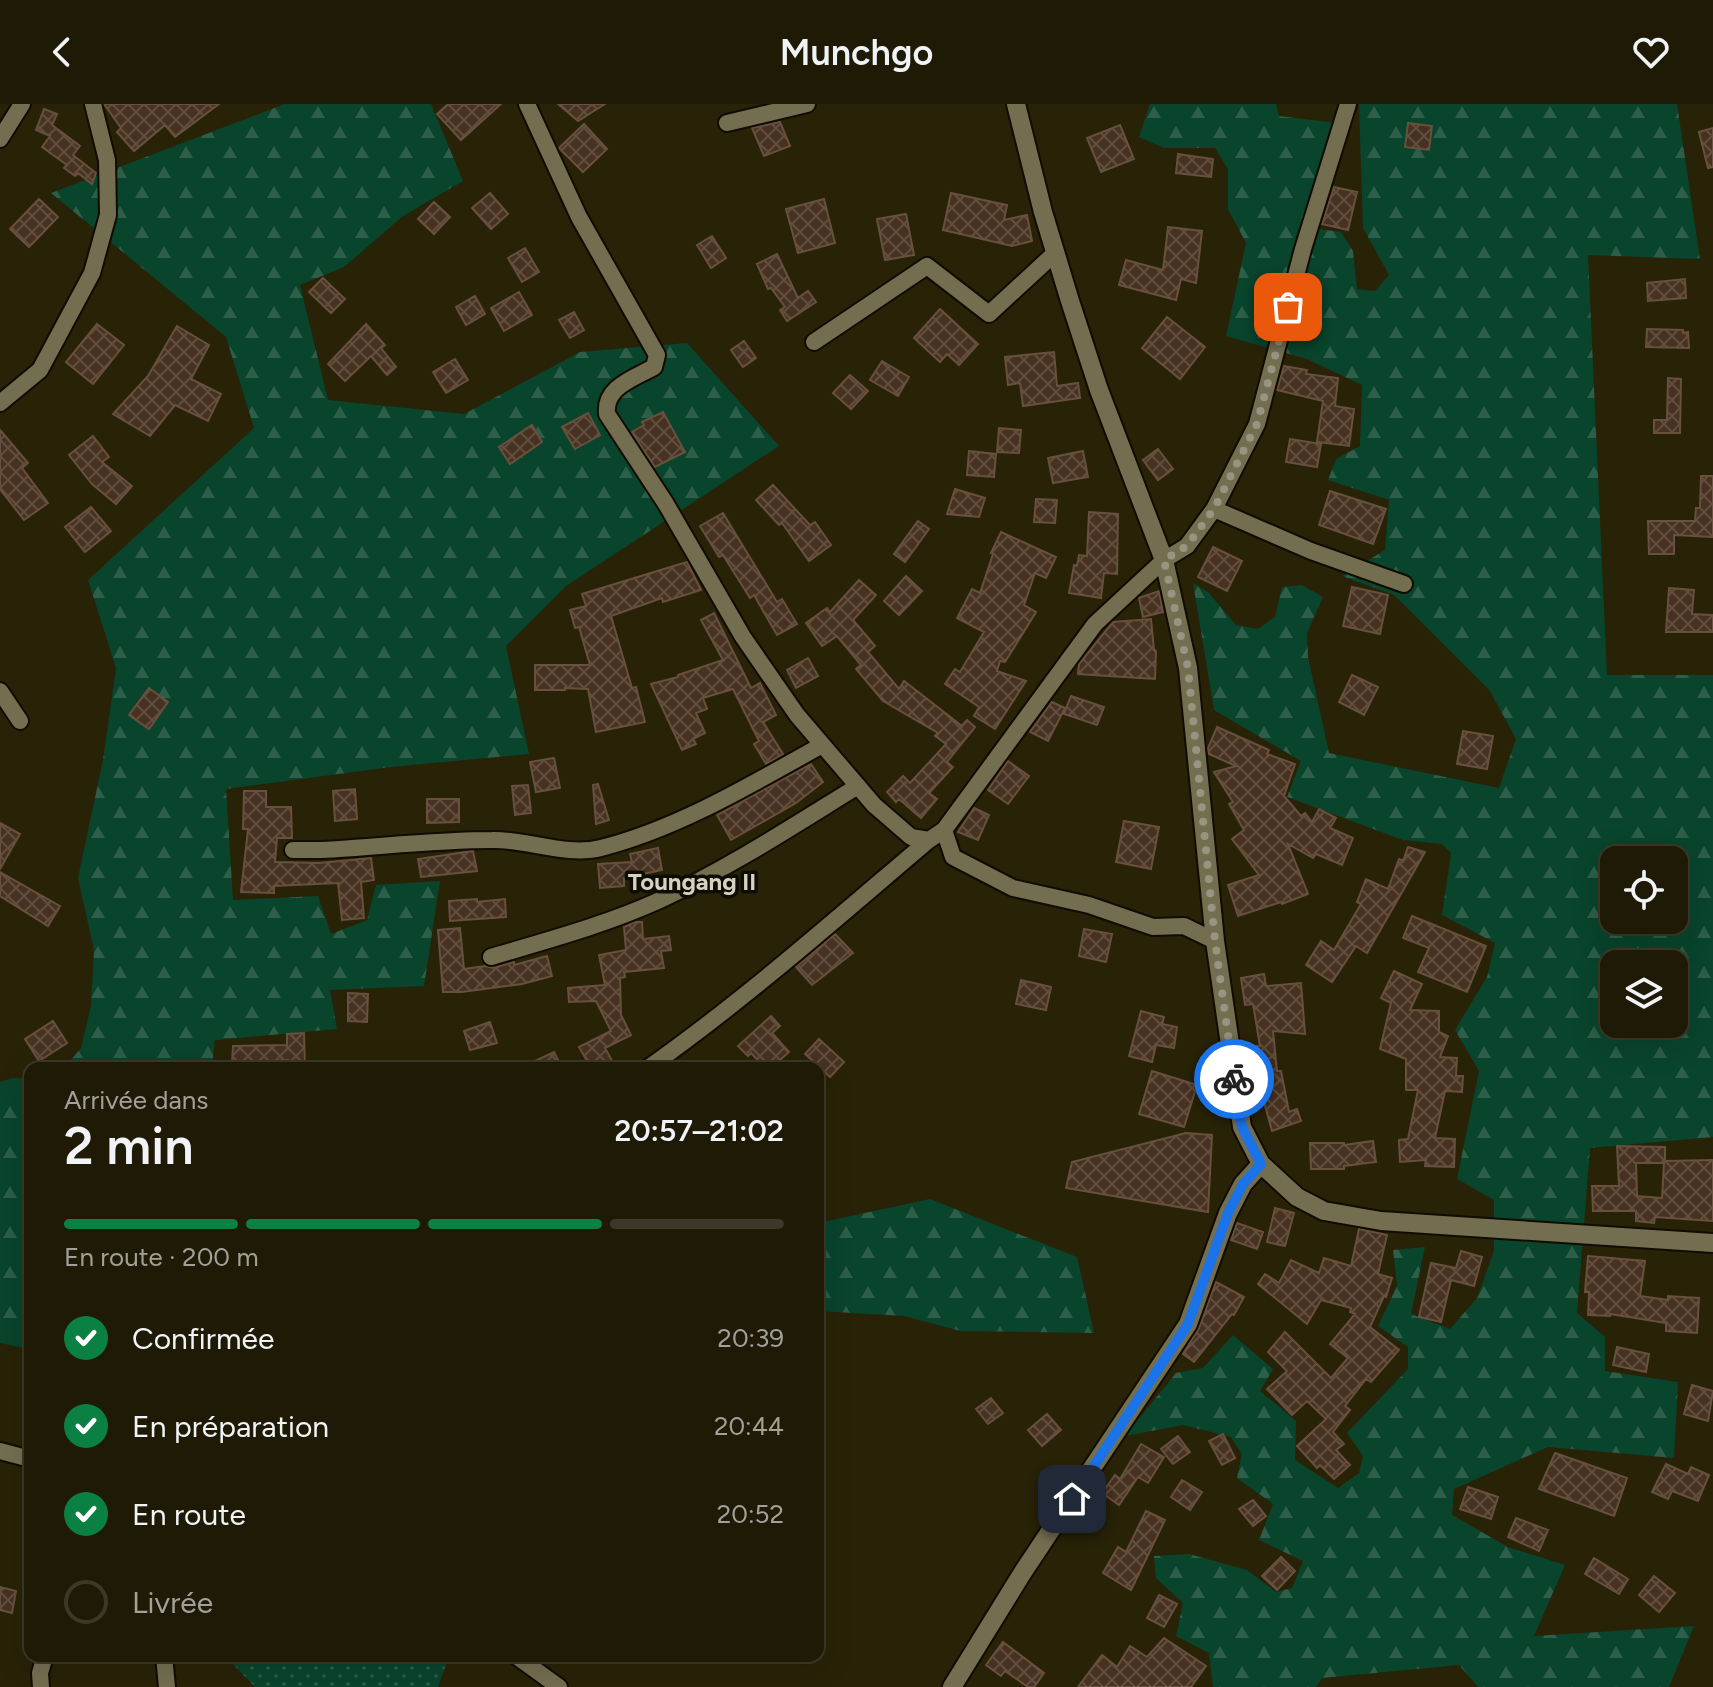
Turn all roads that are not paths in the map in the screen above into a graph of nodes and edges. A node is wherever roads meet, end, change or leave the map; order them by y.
1 (22, 104) edge
2 (93, 104) edge
3 (527, 104) edge
4 (807, 104) edge
5 (1016, 104) edge
6 (1348, 104) edge
7 (727, 123) dead end
8 (0, 139) edge
9 (1055, 253) junction
10 (814, 342) dead end
11 (0, 403) edge
12 (1214, 509) junction
13 (1164, 560) junction
14 (1404, 584) dead end
15 (0, 691) edge
16 (20, 721) dead end
17 (822, 745) junction
18 (858, 786) junction
19 (944, 830) junction
20 (929, 840) junction
21 (293, 850) dead end
22 (1215, 941) junction
23 (491, 957) dead end
24 (656, 1062) edge
25 (1261, 1164) junction
26 (1713, 1243) edge
27 (0, 1451) edge
28 (24, 1457) edge
29 (43, 1662) edge
30 (165, 1662) edge
31 (524, 1662) edge
32 (41, 1687) edge
33 (167, 1687) edge
34 (559, 1687) edge
35 (952, 1687) edge

1 - 8 street
2 - 11 street
3 - 17 street
4 - 7 street
5 - 9 street
6 - 12 street
9 - 10 street
9 - 13 street
12 - 13 street
12 - 14 street
13 - 19 street
13 - 22 street
15 - 16 street
17 - 18 street
17 - 21 street
18 - 20 street
18 - 23 street
19 - 20 street
19 - 22 street
20 - 24 street
22 - 25 street
25 - 26 street
25 - 35 street
27 - 28 street
29 - 32 street
30 - 33 street
31 - 34 street

